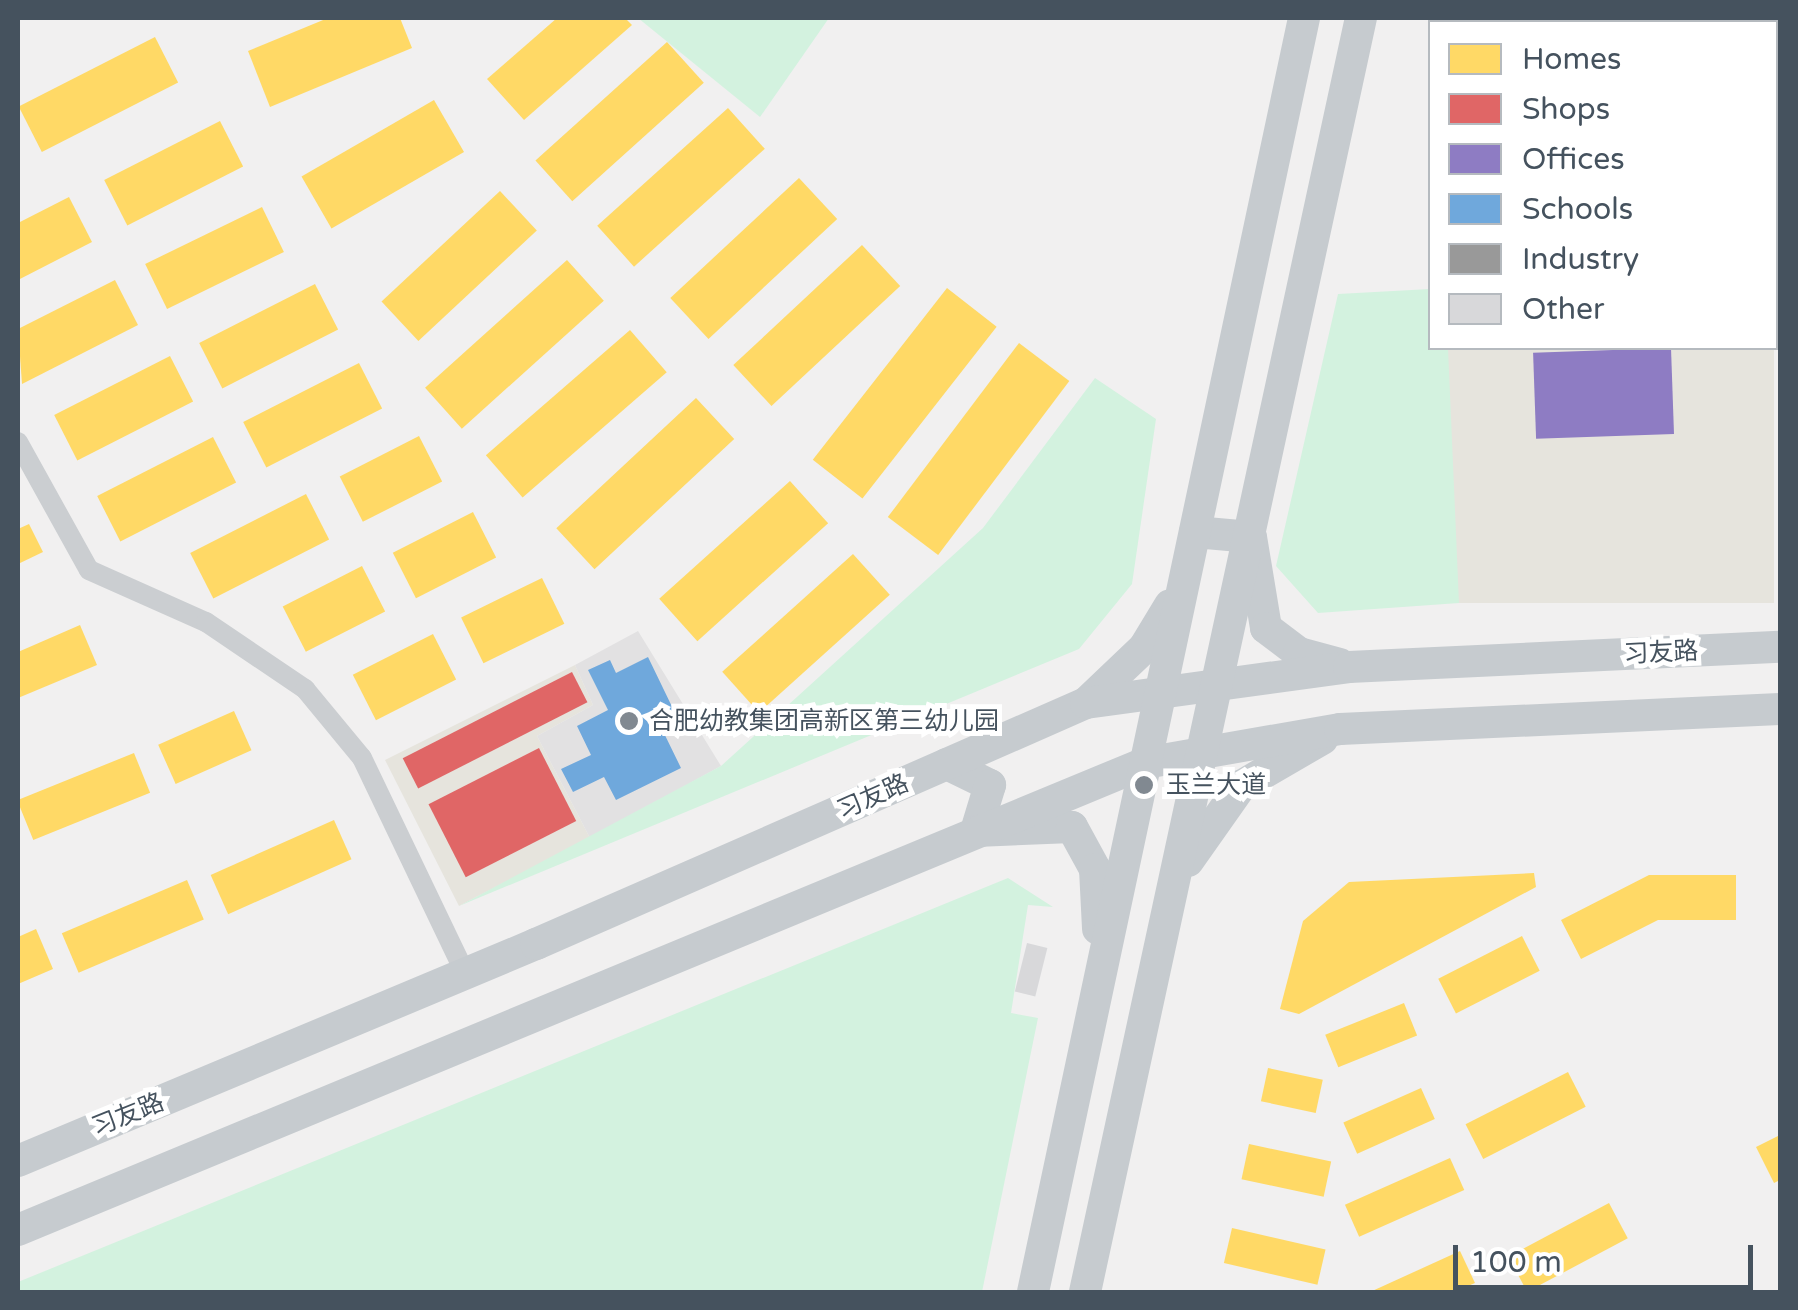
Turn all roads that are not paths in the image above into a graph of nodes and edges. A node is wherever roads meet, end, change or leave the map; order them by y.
1 (1304, 18) edge
2 (1360, 18) edge
3 (18, 442) edge
4 (1194, 532) junction
5 (1250, 537) junction
6 (1184, 581) junction
7 (1780, 647) edge
8 (1349, 667) junction
9 (1220, 684) junction
10 (1160, 693) junction
11 (1086, 703) junction
12 (1780, 709) edge
13 (1340, 729) junction
14 (1205, 752) junction
15 (1145, 763) junction
16 (947, 764) junction
17 (976, 831) junction
18 (1180, 873) junction
19 (1111, 927) junction
20 (1166, 940) junction
21 (465, 974) junction
22 (1100, 979) junction
23 (18, 1161) edge
24 (18, 1230) edge
25 (1033, 1292) edge
26 (1085, 1292) edge

1 - 4 main road
2 - 5 main road
3 - 21 street
4 - 5 main road
4 - 6 main road
5 - 8 main road
5 - 9 main road
6 - 10 main road
6 - 11 main road
7 - 8 main road, 习友路
8 - 9 main road, 习友路
9 - 10 main road, 习友路
9 - 14 main road
10 - 11 main road, 习友路
10 - 15 main road
11 - 16 main road, 习友路
12 - 13 main road
13 - 14 main road
13 - 18 main road
14 - 15 main road
14 - 18 main road
15 - 17 main road
15 - 19 main road
16 - 17 main road
16 - 21 main road, 习友路
17 - 22 main road
17 - 24 main road
18 - 20 main road
19 - 20 main road
19 - 22 main road
20 - 26 main road
21 - 23 main road, 习友路
22 - 25 main road

